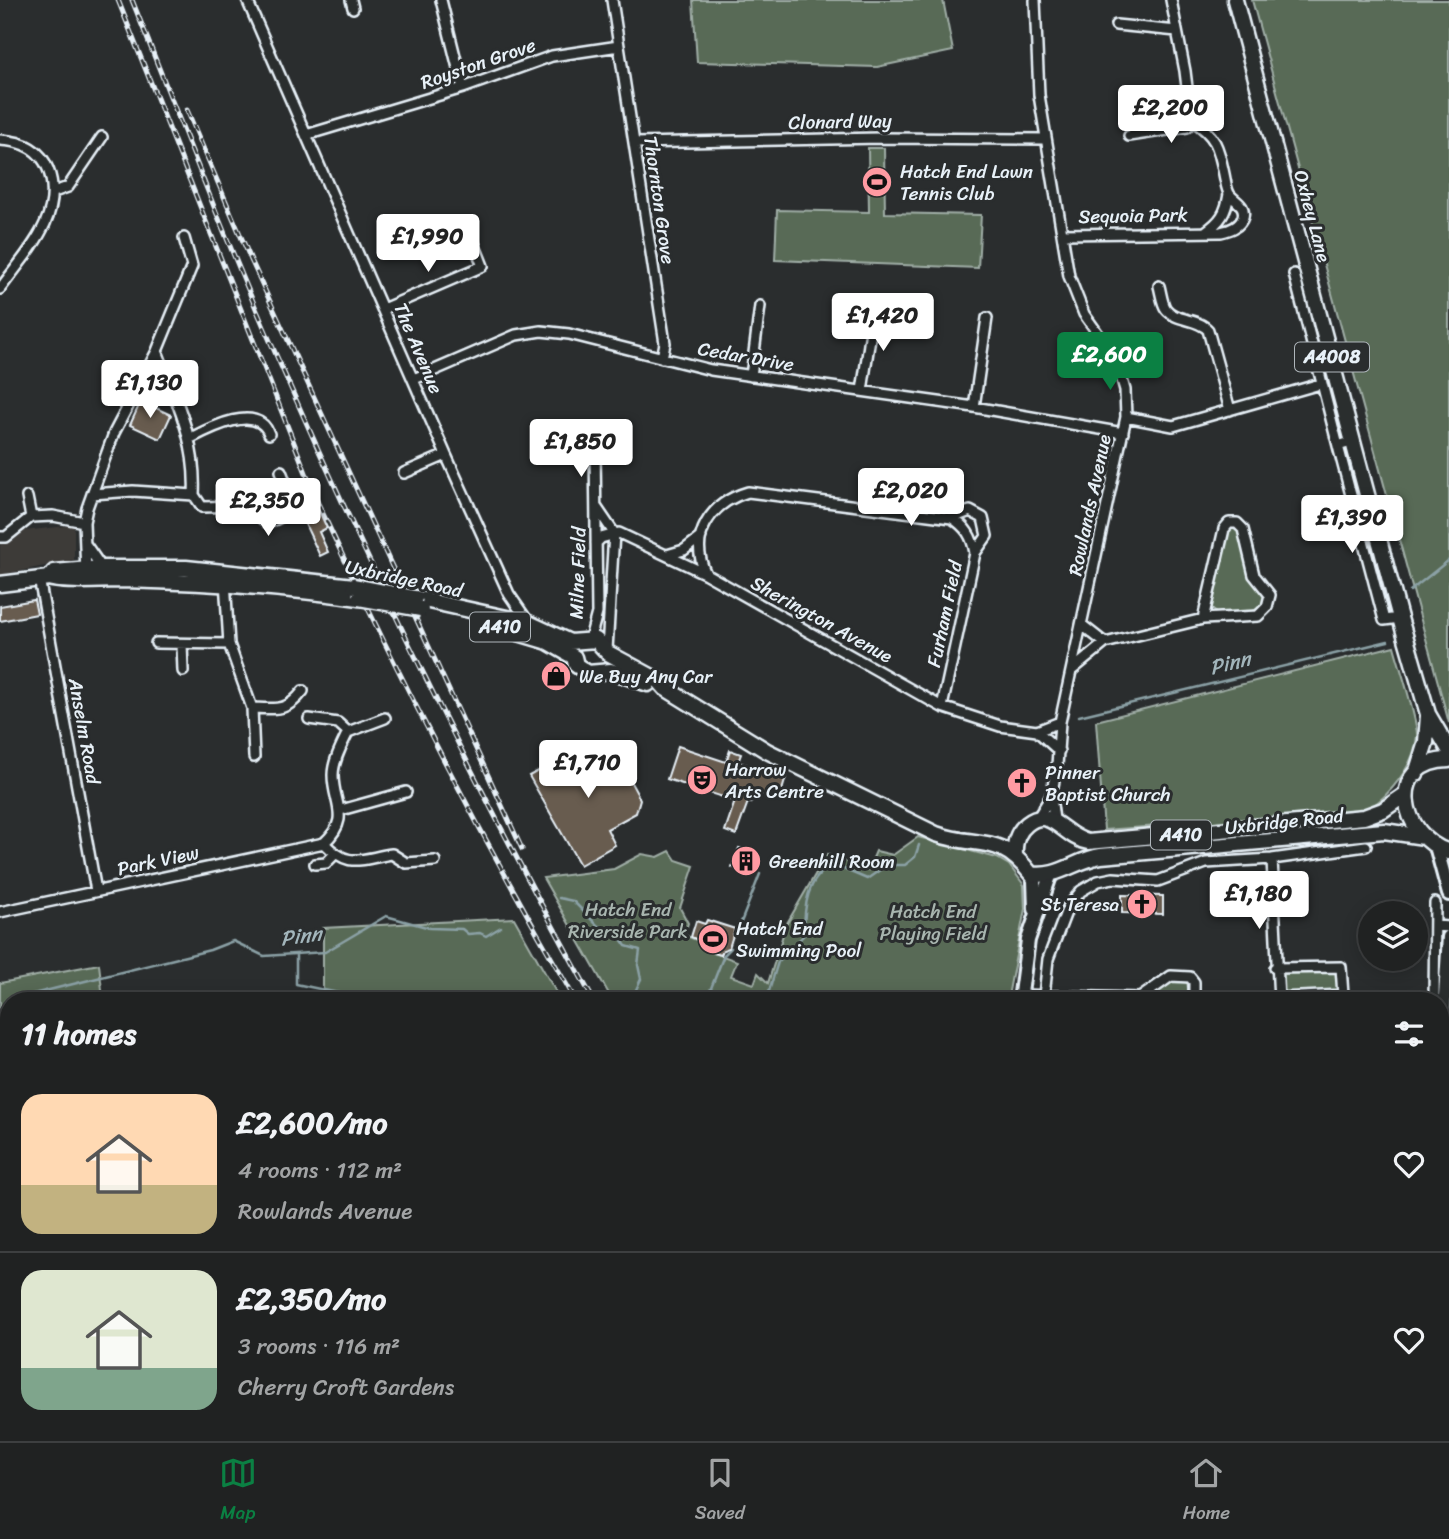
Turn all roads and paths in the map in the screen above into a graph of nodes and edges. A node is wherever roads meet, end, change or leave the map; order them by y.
1 (247, 0) edge
2 (441, 0) edge
3 (612, 0) edge
4 (1035, 0) edge
5 (1171, 0) edge
6 (1235, 0) edge
7 (1116, 25) dead end
8 (1177, 31) junction
9 (619, 47) junction
10 (463, 88) junction
11 (1191, 120) junction
12 (306, 135) junction
13 (1129, 136) dead end
14 (102, 137) dead end
15 (1046, 139) junction
16 (0, 140) edge
17 (635, 143) junction
18 (54, 192) junction
19 (1229, 194) junction
20 (1205, 232) junction
21 (1062, 234) junction
22 (184, 238) dead end
23 (472, 238) dead end
24 (1294, 274) dead end
25 (1159, 286) dead end
26 (0, 289) edge
27 (760, 306) dead end
28 (383, 309) junction
29 (874, 311) dead end
30 (987, 318) dead end
31 (157, 351) junction
32 (662, 358) junction
33 (751, 376) junction
34 (414, 379) junction
35 (1320, 384) junction
36 (862, 391) junction
37 (974, 407) junction
38 (1230, 410) junction
39 (1126, 417) junction
40 (1123, 433) junction
41 (269, 434) dead end
42 (191, 438) junction
43 (1354, 441) junction
44 (1338, 446) junction
45 (595, 448) dead end
46 (446, 455) junction
47 (281, 471) dead end
48 (403, 473) dead end
49 (92, 494) junction
50 (194, 495) junction
51 (27, 497) dead end
52 (597, 508) junction
53 (31, 517) junction
54 (952, 518) junction
55 (84, 522) junction
56 (614, 533) junction
57 (0, 537) edge
58 (701, 537) junction
59 (596, 543) junction
60 (85, 544) junction
61 (975, 553) junction
62 (667, 555) junction
63 (102, 568) junction
64 (85, 574) junction
65 (706, 574) junction
66 (225, 577) junction
67 (44, 578) junction
68 (0, 584) edge
69 (509, 594) junction
70 (1400, 618) junction
71 (1203, 619) junction
72 (509, 624) junction
73 (529, 624) junction
74 (1082, 625) junction
75 (586, 641) junction
76 (156, 643) dead end
77 (1105, 643) junction
78 (182, 644) junction
79 (229, 644) junction
80 (607, 651) junction
81 (574, 657) junction
82 (183, 671) dead end
83 (1071, 671) junction
84 (599, 672) junction
85 (665, 688) junction
86 (303, 691) dead end
87 (942, 707) junction
88 (251, 708) junction
89 (1428, 714) junction
90 (385, 718) dead end
91 (309, 719) dead end
92 (1060, 722) junction
93 (1037, 731) junction
94 (348, 732) junction
95 (1449, 750) edge
96 (1059, 751) junction
97 (254, 757) dead end
98 (1449, 760) edge
99 (1415, 775) junction
100 (406, 792) dead end
101 (1406, 794) junction
102 (1051, 796) junction
103 (341, 810) junction
104 (1037, 819) junction
105 (1054, 820) junction
106 (1017, 837) junction
107 (1072, 837) junction
108 (324, 843) junction
109 (990, 843) junction
110 (1436, 845) edge
111 (1366, 846) dead end
112 (335, 854) junction
113 (1015, 855) junction
114 (1272, 859) junction
115 (435, 861) dead end
116 (315, 864) dead end
117 (1066, 867) junction
118 (1031, 874) junction
119 (1050, 876) junction
120 (96, 891) junction
121 (1449, 894) edge
122 (1435, 903) dead end
123 (0, 912) edge
124 (1035, 913) junction
125 (1434, 926) junction
126 (1449, 927) edge
127 (1449, 937) edge
128 (1275, 968) junction
129 (1021, 992) edge
130 (1044, 992) edge
131 (1151, 992) edge
132 (1194, 992) edge
133 (1278, 992) edge
134 (1343, 992) edge
135 (1434, 992) edge
136 (1445, 992) edge

1 - 12 street, The Avenue
2 - 10 street
3 - 9 street
4 - 15 street, Rowlands Avenue
5 - 8 street
6 - 43 main road, Oxhey Lane / A4008
7 - 8 street
8 - 11 street
9 - 10 street, Royston Grove
9 - 17 street, Thornton Grove
10 - 12 street, Royston Grove
11 - 13 street
11 - 19 street, Sequoia Park
12 - 28 street, The Avenue
14 - 18 street
15 - 17 street, Clonard Way
15 - 21 street, Rowlands Avenue
16 - 18 street
17 - 32 street, Thornton Grove
18 - 26 street
19 - 20 street, Sequoia Park
19 - 20 street, Sequoia Park
20 - 21 street, Sequoia Park
21 - 39 street, Rowlands Avenue
22 - 31 street
23 - 28 street
24 - 35 street, Oxhey Lane
25 - 38 street
27 - 33 street
28 - 34 street, The Avenue
29 - 36 street
30 - 37 street
31 - 42 street
31 - 49 street
32 - 33 street, Cedar Drive
32 - 34 street, Cedar Drive
33 - 36 street, Cedar Drive
34 - 46 street, The Avenue
35 - 38 street
35 - 44 street, Oxhey Lane
36 - 37 street, Cedar Drive
37 - 40 street, Cedar Drive
38 - 39 street
39 - 40 street, Rowlands Avenue
40 - 74 street, Rowlands Avenue
41 - 42 street
42 - 50 street
43 - 44 street
43 - 70 main road, Oxhey Lane / A4008
44 - 70 street, Oxhey Lane
45 - 52 street, Milne Field
46 - 48 street
46 - 69 street, The Avenue
47 - 50 street
49 - 50 street
49 - 55 street
51 - 53 street
52 - 56 street, Milne Field
52 - 59 street, Milne Field
53 - 55 street
53 - 57 street
54 - 58 street
54 - 61 street, Furham Field
54 - 61 street
55 - 60 street
56 - 59 street
56 - 62 street, Sherington Avenue
56 - 80 street, Milne Field
58 - 62 street
58 - 65 street
59 - 75 street, Milne Field
60 - 63 street
60 - 64 street
61 - 87 street, Furham Field
62 - 65 street, Sherington Avenue
63 - 64 main road, Uxbridge Road / A410
63 - 66 main road, Uxbridge Road / A410
64 - 66 main road, Uxbridge Road / A410
64 - 67 main road, Uxbridge Road / A410
65 - 87 street, Sherington Avenue
66 - 72 main road, Uxbridge Road / A410, bridge
66 - 79 street
67 - 68 main road, Uxbridge Road / A410
67 - 120 street, Anselm Road
69 - 72 street, The Avenue
69 - 73 street, The Avenue
70 - 89 main road, Oxhey Lane / A4008
71 - 71 street
71 - 77 street
72 - 73 main road, Uxbridge Road / A410
72 - 81 main road, Uxbridge Road / A410
73 - 75 main road, Uxbridge Road / A410
74 - 77 street
74 - 83 street, Rowlands Avenue
75 - 80 main road, Uxbridge Road
75 - 81 main road
76 - 78 street
77 - 83 street
78 - 79 street
78 - 82 street
79 - 88 street
80 - 84 main road
80 - 85 main road, Uxbridge Road
81 - 84 main road, Uxbridge Road
83 - 92 street, Rowlands Avenue
84 - 85 main road, Uxbridge Road
85 - 109 main road, Uxbridge Road
86 - 88 street
87 - 93 street, Sherington Avenue
88 - 97 street
89 - 95 main road, Oxhey Lane / A4008
89 - 99 main road, Oxhey Lane / A4008
90 - 94 street
91 - 94 street
92 - 93 street, Sherington Avenue
92 - 96 street, Rowlands Avenue
93 - 96 street
94 - 103 street
96 - 102 street, Rowlands Avenue
98 - 99 main road
99 - 101 main road, Oxhey Lane
100 - 103 street
101 - 107 main road, Uxbridge Road / A410
101 - 110 main road
102 - 104 street
102 - 105 street, Rowlands Avenue
103 - 108 street
104 - 105 main road
104 - 106 main road, Uxbridge Road
105 - 107 main road
106 - 109 main road, Uxbridge Road
106 - 113 main road
107 - 117 main road
108 - 112 street
108 - 120 street, Park View
109 - 113 main road, Uxbridge Road
110 - 117 main road, Uxbridge Road / A410
110 - 121 street
111 - 114 street
112 - 115 street
112 - 116 street
113 - 118 main road, Uxbridge Road
114 - 128 street
114 - 130 street
117 - 119 main road, Uxbridge Road
118 - 119 main road
118 - 124 street
119 - 124 street
120 - 123 street, Park View
122 - 125 street
124 - 129 street
125 - 126 street
125 - 135 street
127 - 136 street
128 - 133 street
128 - 134 street
131 - 132 street

